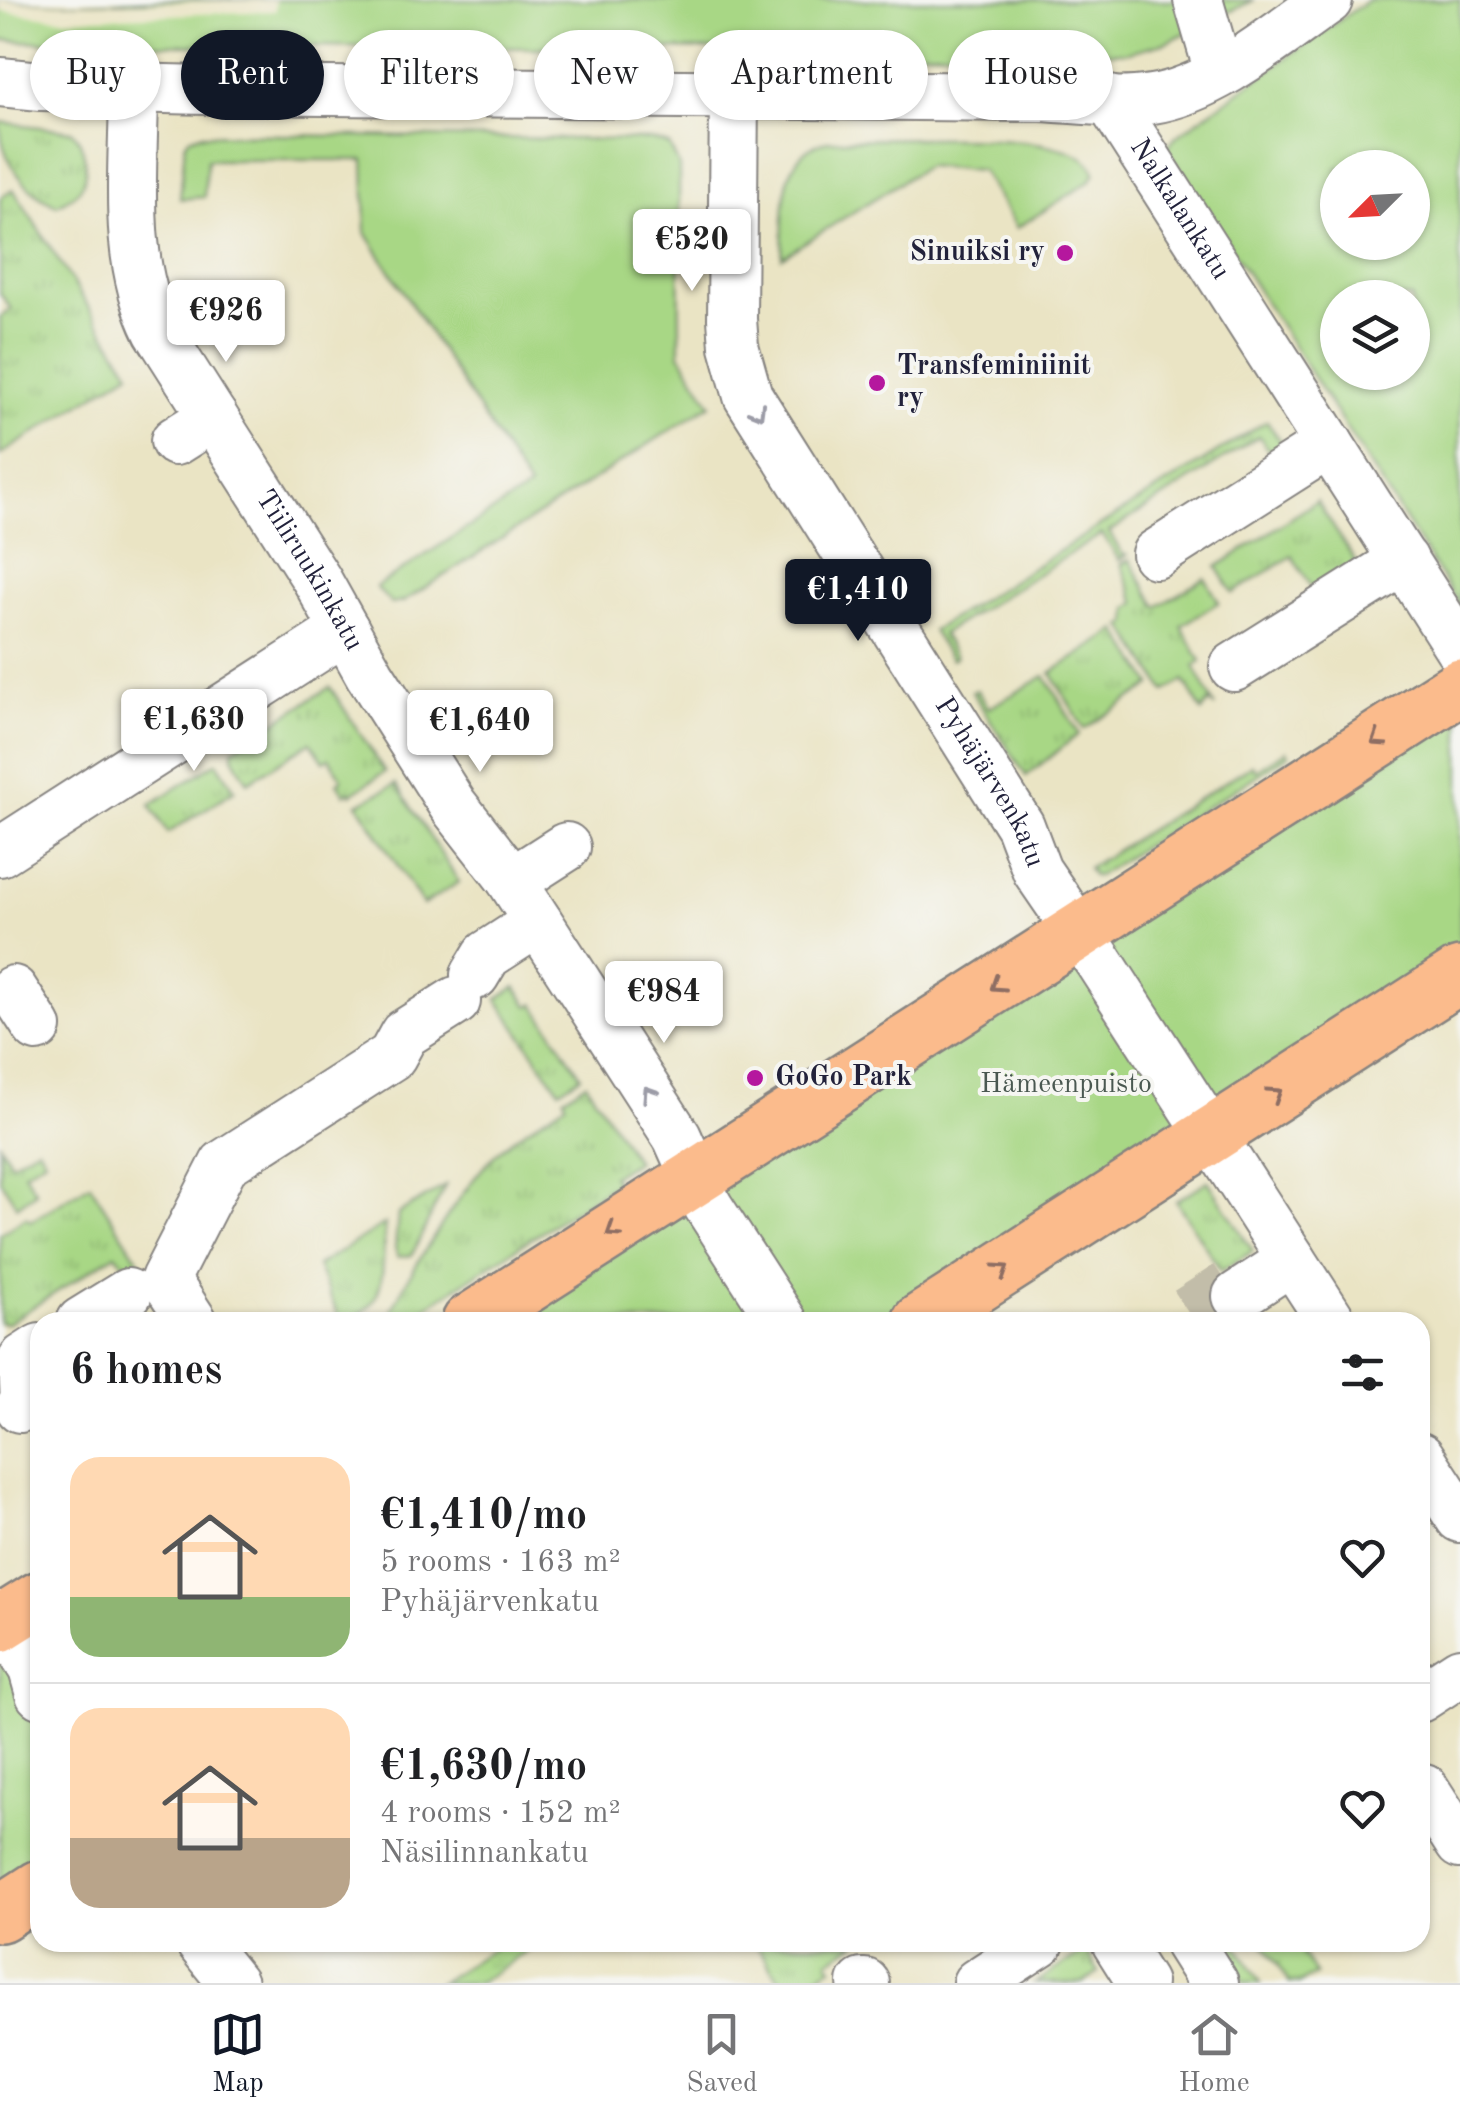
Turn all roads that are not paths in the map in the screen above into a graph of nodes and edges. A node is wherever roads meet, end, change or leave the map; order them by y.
1 (1198, 0) edge
2 (1328, 0) edge
3 (1219, 72) junction
4 (0, 82) edge
5 (30, 83) edge
6 (161, 88) edge
7 (694, 94) edge
8 (1113, 100) edge
9 (1113, 106) edge
10 (134, 120) edge
11 (734, 120) edge
12 (1329, 444) junction
13 (1156, 554) dead end
14 (1404, 560) junction
15 (345, 630) junction
16 (1460, 648) edge
17 (1234, 667) dead end
18 (1460, 687) edge
19 (566, 847) dead end
20 (0, 852) edge
21 (509, 877) junction
22 (1079, 932) junction
23 (548, 937) junction
24 (1460, 976) edge
25 (1210, 1136) junction
26 (696, 1179) junction
27 (1288, 1254) junction
28 (1233, 1290) tunnel mouth
29 (128, 1292) dead end
30 (97, 1312) edge
31 (186, 1312) edge
32 (486, 1312) edge
33 (776, 1312) edge
34 (936, 1312) edge
35 (1326, 1312) edge
36 (30, 1354) edge
37 (20, 1408) dead end
38 (1430, 1472) edge
39 (1460, 1518) edge
40 (11, 1615) edge
41 (30, 1661) edge
42 (1460, 1672) edge
43 (1430, 1692) edge
44 (1430, 1797) edge
45 (1460, 1844) edge
46 (30, 1894) edge
47 (0, 1914) edge
48 (208, 1952) edge
49 (246, 1952) edge
50 (1024, 1952) edge
51 (1122, 1952) edge
52 (1194, 1952) edge
53 (233, 1983) edge
54 (259, 1983) edge
55 (976, 1983) edge
56 (1142, 1983) edge
57 (1214, 1983) edge

1 - 3 street
2 - 3 street
3 - 8 street
4 - 5 street
6 - 7 street
9 - 12 street, Nalkalankatu
10 - 15 street, Tiiliruukinkatu
11 -> 22 street, Pyhäjärvenkatu
12 - 13 street
12 - 14 street, Nalkalankatu
14 - 16 street, Nalkalankatu
14 - 17 street
15 - 20 street
15 - 21 street, Tiiliruukinkatu
18 -> 22 main road
19 - 21 street
21 - 23 street, Tiiliruukinkatu
22 - 25 street, Pyhäjärvenkatu
22 -> 26 main road
26 -> 23 street, Tiiliruukinkatu
23 - 31 street
25 -> 24 main road
25 - 27 street, Pyhäjärvenkatu
34 -> 25 main road
26 -> 32 main road
26 - 33 street, Tiiliruukinkatu
27 - 28 street
27 - 35 street, Pyhäjärvenkatu
29 - 30 street
36 - 37 street
38 - 39 street
40 - 41 street
42 - 43 street
44 - 45 street
46 - 47 main road
48 - 53 street
49 - 54 street
50 - 55 street
51 - 56 street
52 - 57 street

